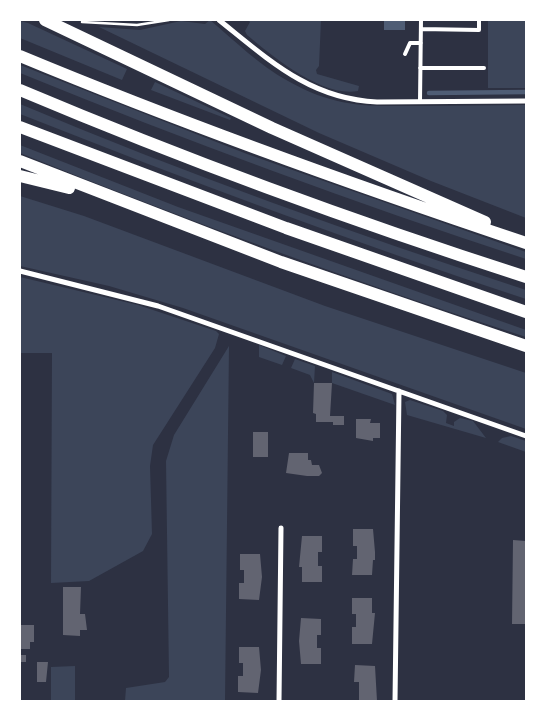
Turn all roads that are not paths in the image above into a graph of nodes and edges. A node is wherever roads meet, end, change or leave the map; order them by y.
1 (45, 20) edge
2 (219, 20) edge
3 (421, 20) edge
4 (480, 20) edge
5 (421, 29) junction
6 (421, 43) junction
7 (405, 54) dead end
8 (20, 56) edge
9 (420, 68) junction
10 (484, 68) dead end
11 (20, 90) edge
12 (526, 101) edge
13 (420, 102) junction
14 (20, 126) edge
15 (20, 162) edge
16 (20, 176) edge
17 (113, 198) junction
18 (526, 242) edge
19 (20, 271) edge
20 (526, 277) edge
21 (526, 312) edge
22 (526, 346) edge
23 (400, 391) junction
24 (526, 436) edge
25 (281, 528) dead end
26 (279, 701) edge
27 (395, 701) edge

1 - 18 highway
2 - 13 street
3 - 5 lane
4 - 5 lane
5 - 6 lane
6 - 7 lane
6 - 9 lane
8 - 18 highway
9 - 10 lane
9 - 13 lane
11 - 20 highway
12 - 13 street
14 - 21 highway
15 - 17 highway
16 - 17 highway
17 - 22 highway
19 - 23 street
23 - 24 street
23 - 27 street
25 - 26 street

